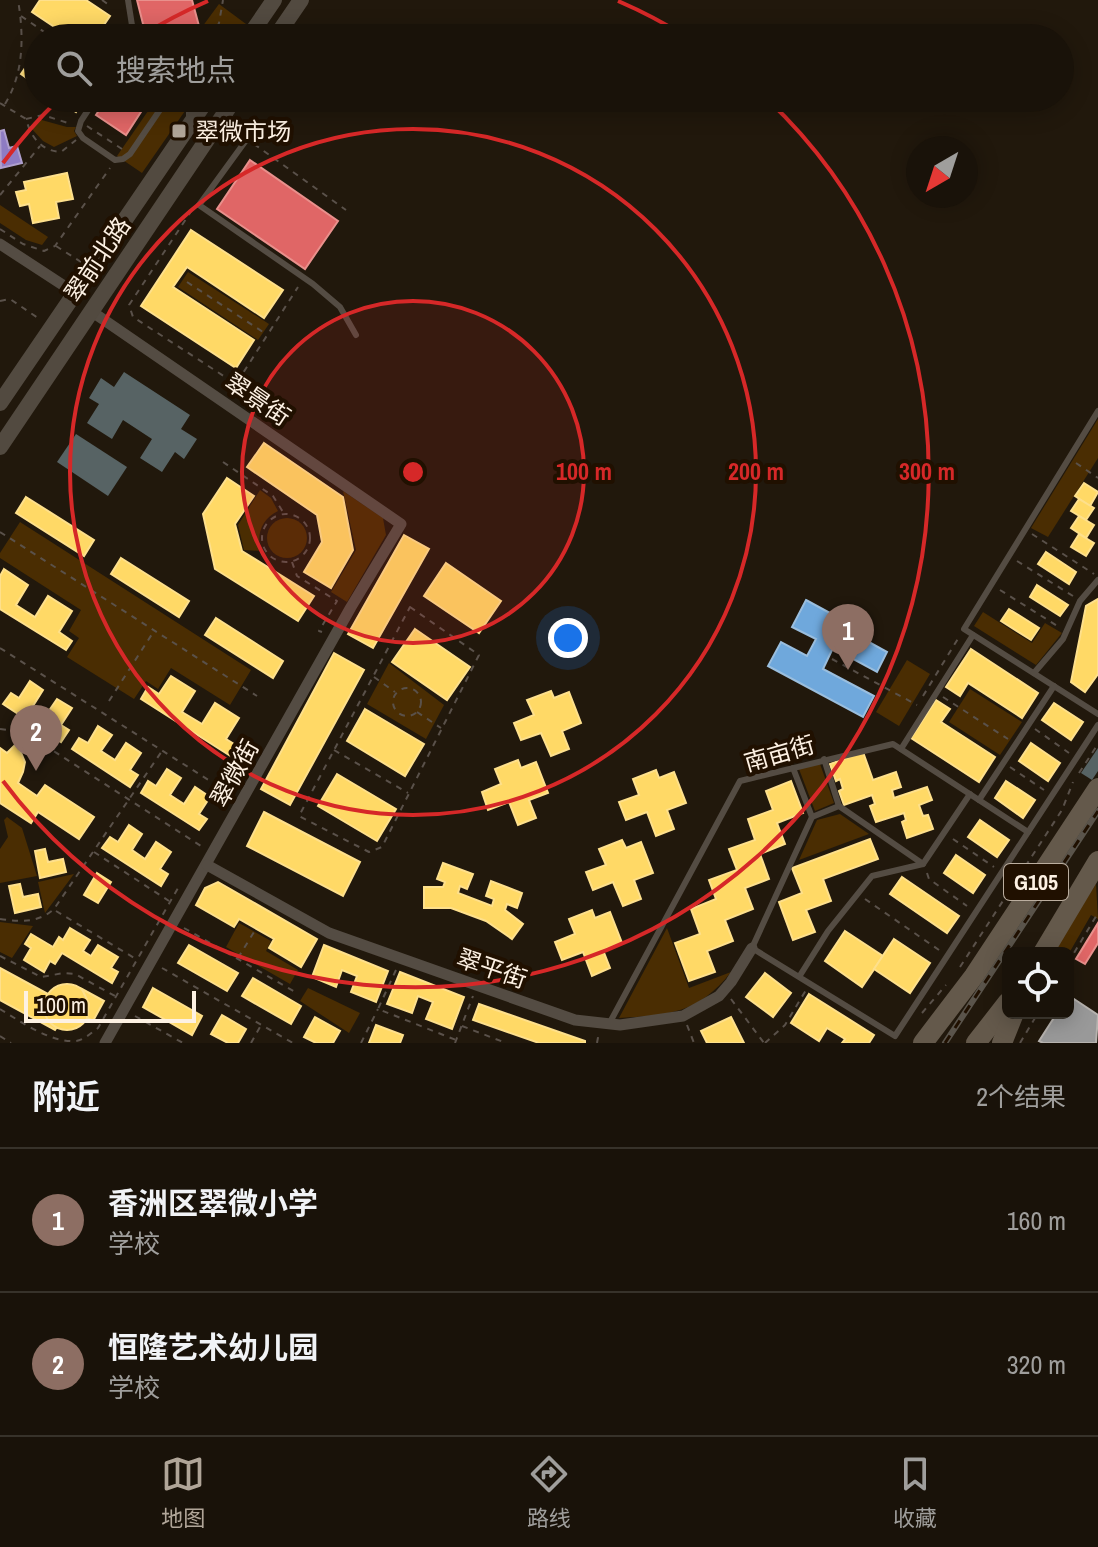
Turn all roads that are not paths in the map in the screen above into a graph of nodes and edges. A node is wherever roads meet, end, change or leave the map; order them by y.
1 (128, 0) edge
2 (274, 0) edge
3 (298, 1) edge
4 (132, 24) edge
5 (258, 24) edge
6 (284, 24) edge
7 (87, 112) edge
8 (158, 112) edge
9 (189, 112) edge
10 (198, 112) edge
11 (225, 112) edge
12 (220, 120) junction
13 (189, 126) junction
14 (0, 244) edge
15 (75, 293) junction
16 (91, 311) junction
17 (356, 335) dead end
18 (0, 403) edge
19 (1098, 411) edge
20 (0, 447) edge
21 (401, 524) joint
22 (1098, 578) edge
23 (973, 635) junction
24 (1034, 673) junction
25 (1054, 686) junction
26 (1098, 714) edge
27 (1098, 725) edge
28 (901, 749) junction
29 (824, 759) junction
30 (793, 768) junction
31 (1098, 788) edge
32 (970, 794) junction
33 (979, 800) junction
34 (839, 806) junction
35 (812, 817) junction
36 (1028, 832) junction
37 (1098, 863) edge
38 (923, 864) junction
39 (207, 865) junction
40 (1047, 947) edge
41 (752, 948) junction
42 (964, 976) junction
43 (799, 977) junction
44 (1002, 1010) edge
45 (1007, 1019) edge
46 (1009, 1019) edge
47 (609, 1024) junction
48 (904, 1039) edge
49 (105, 1043) edge
50 (890, 1043) edge
51 (923, 1043) edge
52 (937, 1043) edge
53 (976, 1043) edge
54 (991, 1043) edge
55 (1002, 1043) edge

1 - 4 lane
2 - 5 main road
3 - 6 main road
7 - 8 lane
9 - 13 lane
10 - 13 main road, 翠前北路
11 - 12 main road, 翠前北路
12 - 16 main road, 翠前北路
12 - 17 lane
13 - 15 main road, 翠前北路
14 - 15 street
15 - 18 main road, 翠前北路
16 - 20 main road, 翠前北路
16 - 21 street, 翠景街
19 - 23 lane
21 - 39 street, 翠微街
22 - 24 lane
23 - 24 lane
23 - 28 lane
24 - 25 lane
25 - 26 lane
25 - 33 lane
27 - 36 lane
28 - 29 lane, 南亩街
28 - 32 lane
29 - 30 lane, 南亩街
29 - 34 lane
30 - 35 lane
30 - 47 lane, 南亩街
31 - 42 highway, G105
32 - 33 lane
32 - 38 lane
33 - 36 lane
34 - 35 lane
34 - 38 lane
35 - 41 lane
36 - 48 lane
37 - 40 highway, G105
38 - 43 lane
39 - 47 street, 翠平街
39 - 49 street, 翠微街
41 - 43 lane
41 - 47 street, 翠平街
42 - 48 highway
42 - 51 highway, G105
42 - 52 highway
43 - 48 lane
44 - 53 highway
45 - 54 highway
46 - 55 highway
48 - 50 lane

